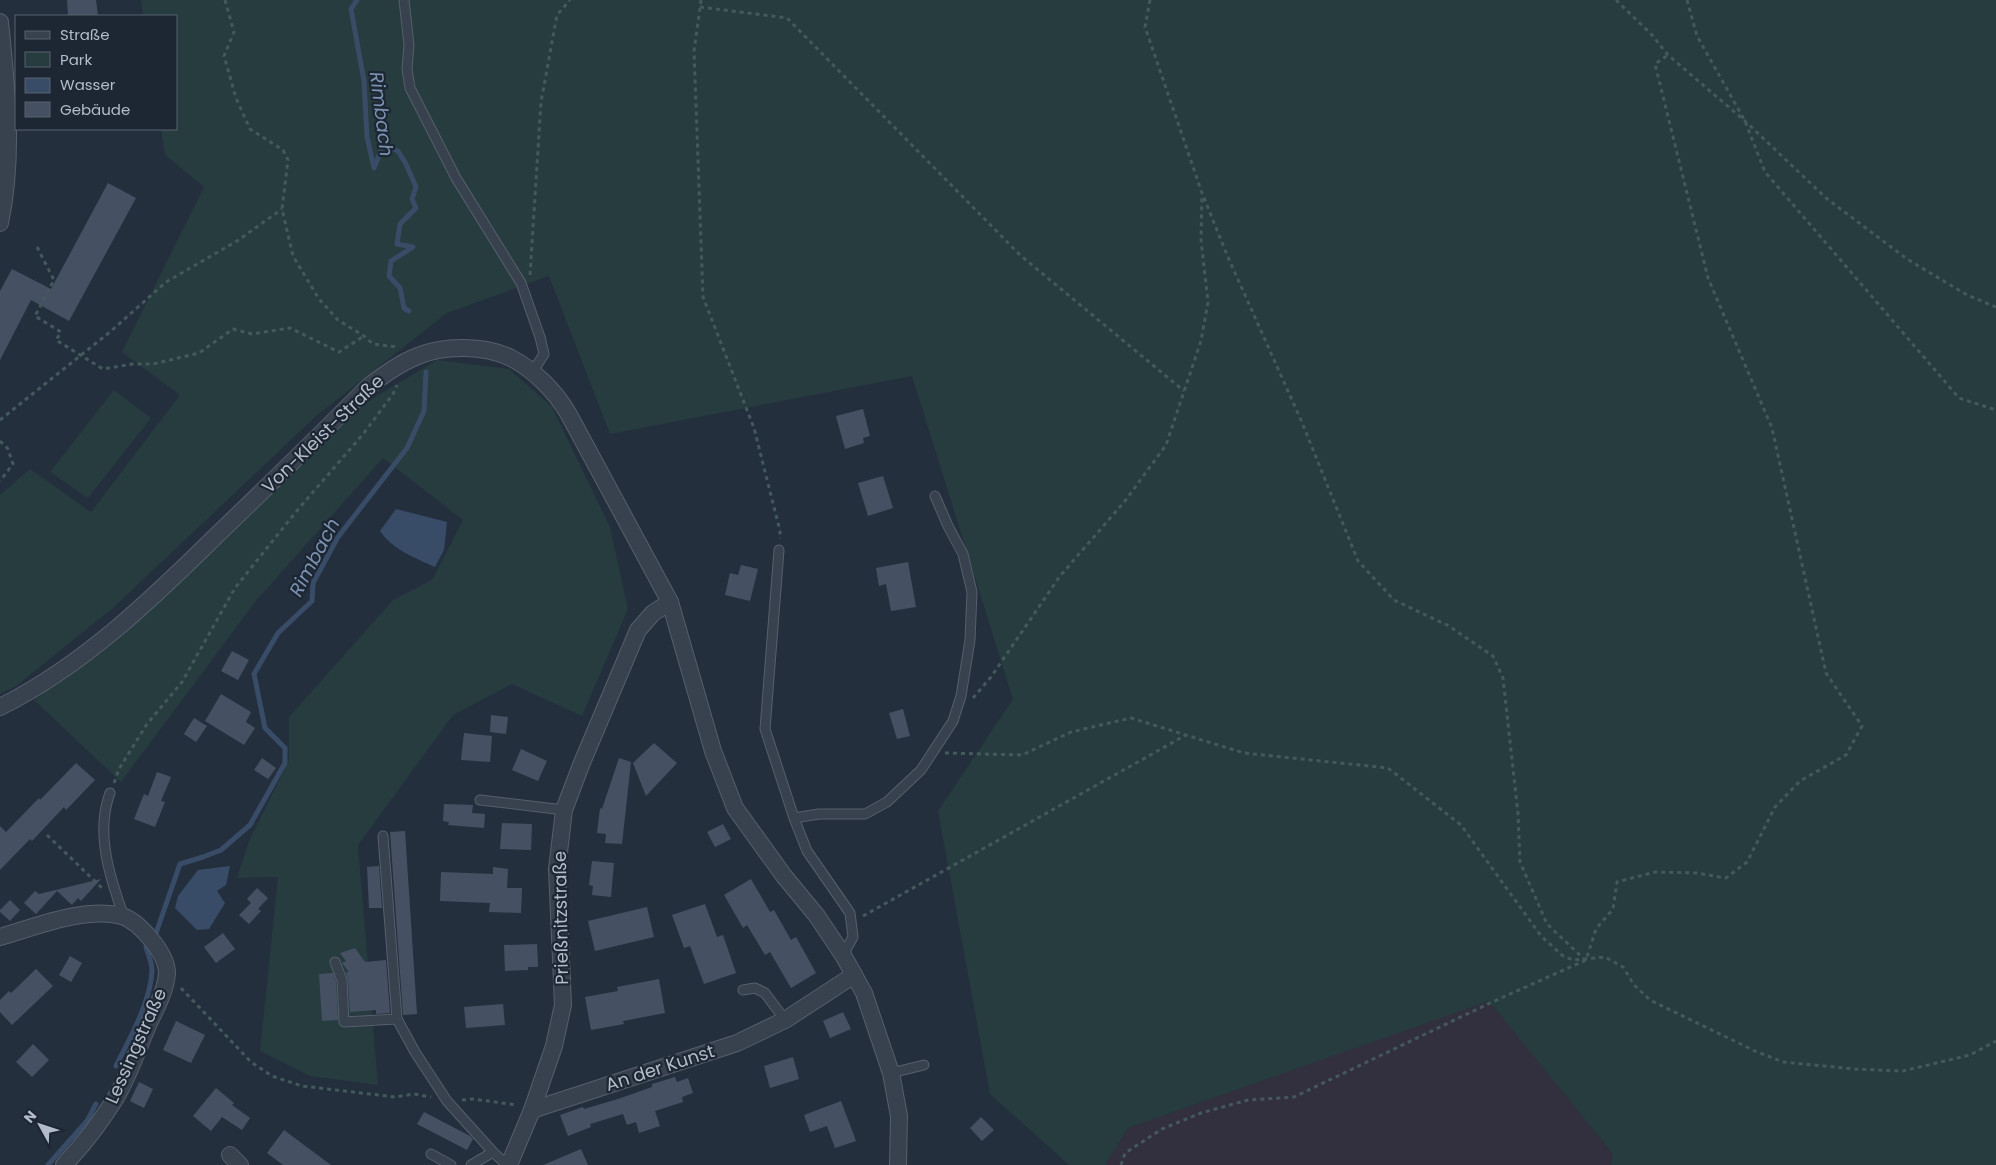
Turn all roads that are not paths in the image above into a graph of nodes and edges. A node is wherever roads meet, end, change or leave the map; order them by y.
1 (404, 0) edge
2 (0, 22) edge
3 (4, 99) edge
4 (1, 215) edge
5 (532, 373) junction
6 (935, 496) dead end
7 (779, 550) road end
8 (670, 602) junction
9 (0, 707) edge
10 (110, 793) road end
11 (480, 800) dead end
12 (564, 810) junction
13 (794, 818) junction
14 (383, 836) dead end
15 (122, 910) junction
16 (0, 937) edge
17 (843, 955) junction
18 (335, 962) dead end
19 (854, 975) junction
20 (743, 990) dead end
21 (397, 1020) junction
22 (785, 1020) junction
23 (924, 1064) dead end
24 (891, 1073) junction
25 (532, 1110) junction
26 (493, 1152) junction
27 (431, 1154) dead end
28 (64, 1165) edge
29 (451, 1165) edge
30 (471, 1165) edge
31 (508, 1165) edge
32 (898, 1165) edge

1 - 5 lane
2 - 3 street
3 - 4 street
5 - 8 street, Von-Kleist-Straße
5 - 9 street, Von-Kleist-Straße
6 - 13 lane
7 - 13 lane
8 - 12 street, Prießnitzstraße
8 - 17 street, Von-Kleist-Straße
10 - 15 lane
11 - 12 lane
12 - 25 street, Prießnitzstraße
13 - 17 lane
14 - 21 lane
15 - 16 street
15 - 28 street, Lessingstraße
17 - 19 street, Von-Kleist-Straße
18 - 21 lane
19 - 22 street, An der Kunst
19 - 24 street, Von-Kleist-Straße
20 - 22 lane
21 - 26 lane
22 - 25 street, An der Kunst
23 - 24 lane
24 - 32 street, Von-Kleist-Straße
25 - 31 street, Prießnitzstraße
26 - 30 lane
26 - 31 lane
27 - 29 lane

